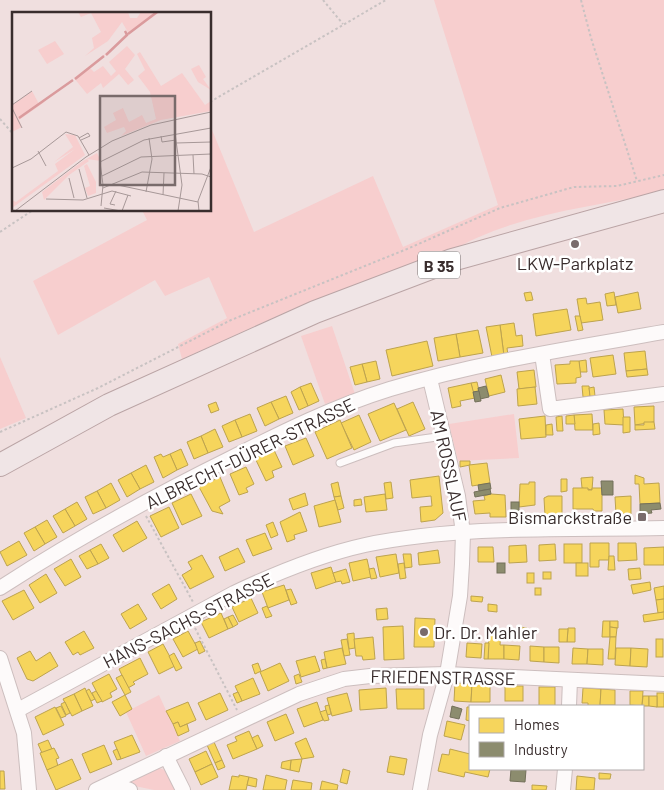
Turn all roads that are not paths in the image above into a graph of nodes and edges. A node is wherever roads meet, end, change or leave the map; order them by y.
1 (664, 201) edge
2 (664, 332) edge
3 (542, 354) junction
4 (430, 379) junction
5 (664, 394) edge
6 (445, 436) junction
7 (340, 463) dead end
8 (0, 465) edge
9 (664, 528) edge
10 (463, 533) junction
11 (0, 588) edge
12 (0, 658) edge
13 (447, 674) junction
14 (570, 680) junction
15 (664, 684) edge
16 (569, 705) edge
17 (18, 710) junction
18 (166, 756) junction
19 (565, 770) edge
20 (112, 782) junction
21 (28, 790) edge
22 (96, 790) edge
23 (130, 790) edge
24 (183, 790) edge
25 (420, 790) edge
26 (563, 790) edge

1 - 8 main road, B 35
2 - 3 street, ALBRECHT-DÜRER-STRASSE
3 - 4 street, ALBRECHT-DÜRER-STRASSE
3 - 5 street
4 - 6 street, AM ROSSLAUF
4 - 11 street, ALBRECHT-DÜRER-STRASSE
6 - 7 lane
6 - 10 street, AM ROSSLAUF
9 - 10 street, HANS-SACHS-STRASSE
10 - 13 street, AM ROSSLAUF
10 - 17 street, HANS-SACHS-STRASSE
12 - 17 street
13 - 14 street, FRIEDENSTRASSE
13 - 18 street, FRIEDENSTRASSE
13 - 25 street, AM ROSSLAUF
14 - 15 street, FRIEDENSTRASSE
14 - 16 street
17 - 21 street
18 - 20 street, FRIEDENSTRASSE
18 - 24 street
19 - 26 street
20 - 22 street, FRIEDENSTRASSE
20 - 23 street

